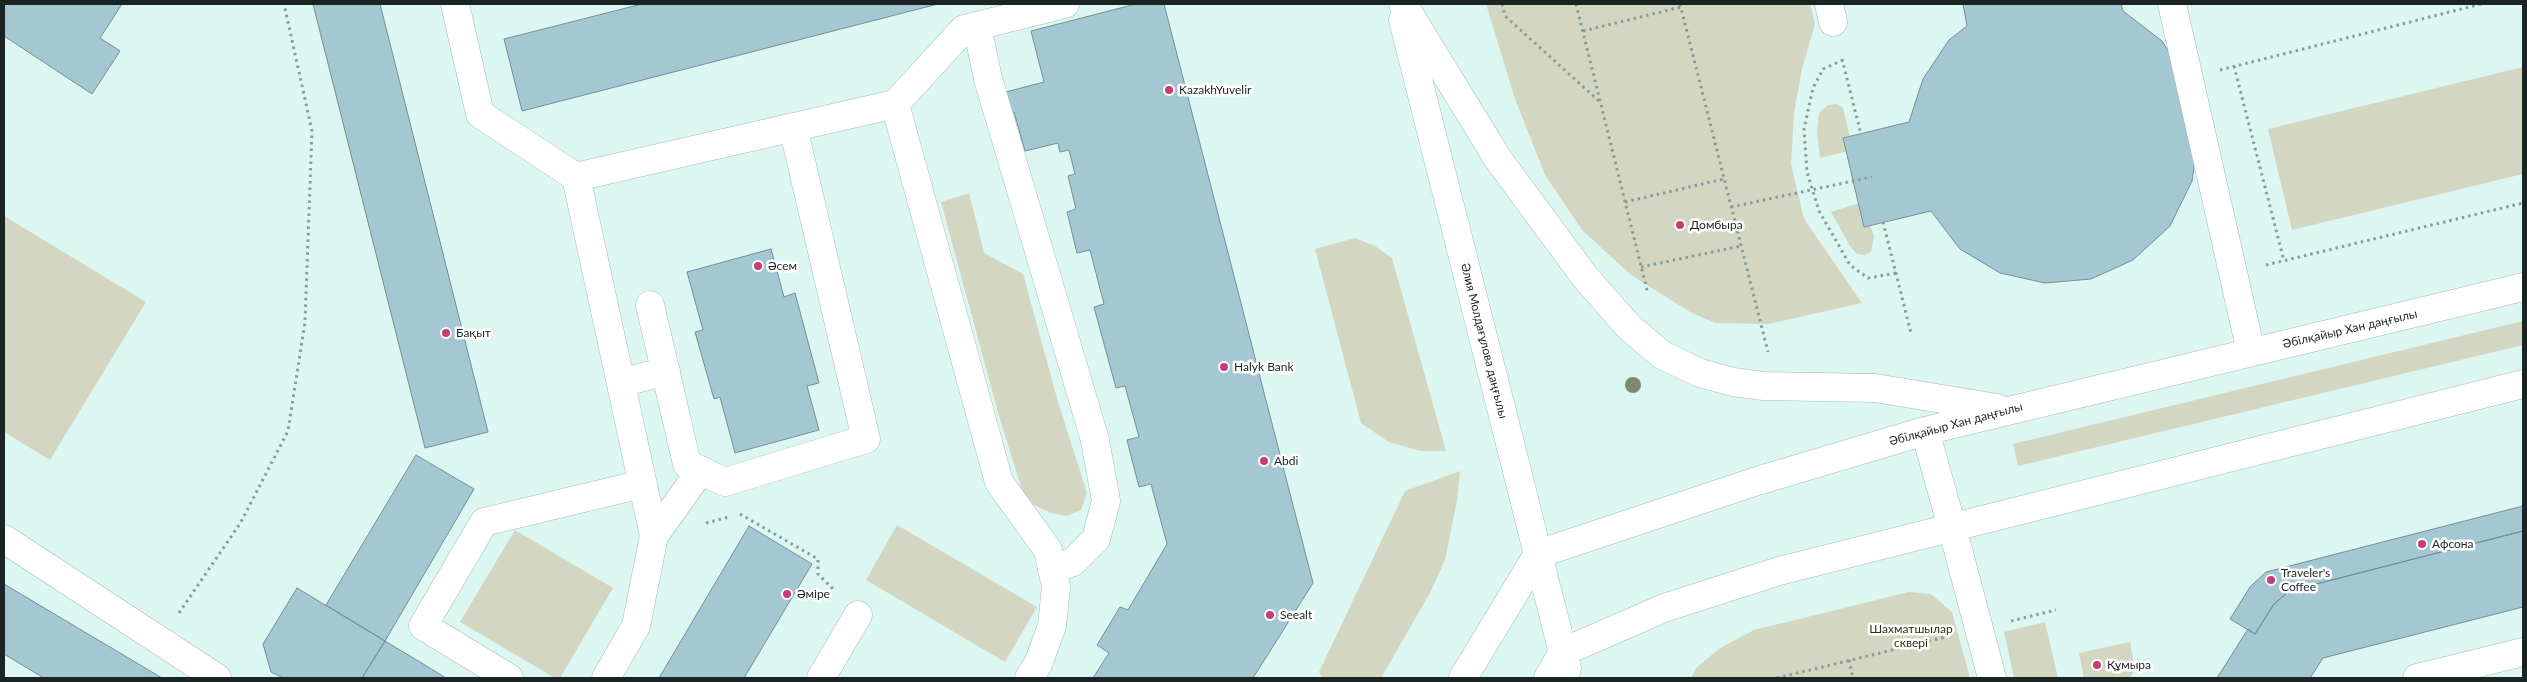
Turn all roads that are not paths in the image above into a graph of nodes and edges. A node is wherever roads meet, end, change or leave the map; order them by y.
1 (455, 4) edge
2 (1065, 4) edge
3 (1399, 4) edge
4 (1403, 4) edge
5 (2172, 4) edge
6 (977, 26) junction
7 (895, 104) junction
8 (793, 128) junction
9 (576, 177) junction
10 (2523, 287) edge
11 (650, 305) dead end
12 (2251, 352) junction
13 (666, 371) junction
14 (621, 383) junction
15 (2523, 384) edge
16 (2008, 410) junction
17 (1925, 430) junction
18 (701, 470) junction
19 (642, 484) junction
20 (1952, 527) junction
21 (654, 536) junction
22 (4, 539) edge
23 (1538, 554) junction
24 (1052, 570) junction
25 (858, 614) road end
26 (2523, 652) edge
27 (1567, 665) edge
28 (217, 678) edge
29 (508, 678) edge
30 (606, 678) edge
31 (821, 678) edge
32 (1030, 678) edge
33 (1463, 678) edge
34 (1548, 678) edge
35 (1992, 678) edge
36 (2417, 678) edge

1 - 9 main road
2 - 6 main road
3 - 23 main road, Әлия Молдағұлова даңғылы
4 - 16 main road
5 - 12 main road
6 - 7 main road
6 - 24 main road
7 - 8 main road
7 - 24 main road
8 - 9 main road
8 - 18 main road
9 - 14 main road
10 - 12 main road, Әбілқайыр Хан даңғылы
11 - 13 main road
12 - 16 main road, Әбілқайыр Хан даңғылы
13 - 14 main road
13 - 18 main road
14 - 19 main road
15 - 20 main road
16 - 17 main road, Әбілқайыр Хан даңғылы
17 - 20 main road
17 - 23 main road, Әбілқайыр Хан даңғылы
18 - 21 main road
19 - 21 main road
19 - 29 main road
20 - 27 main road
20 - 35 main road
21 - 30 main road
22 - 28 main road
23 - 27 main road, Әлия Молдағұлова даңғылы
23 - 33 main road
24 - 32 main road
25 - 31 main road
26 - 36 main road
27 - 34 main road

